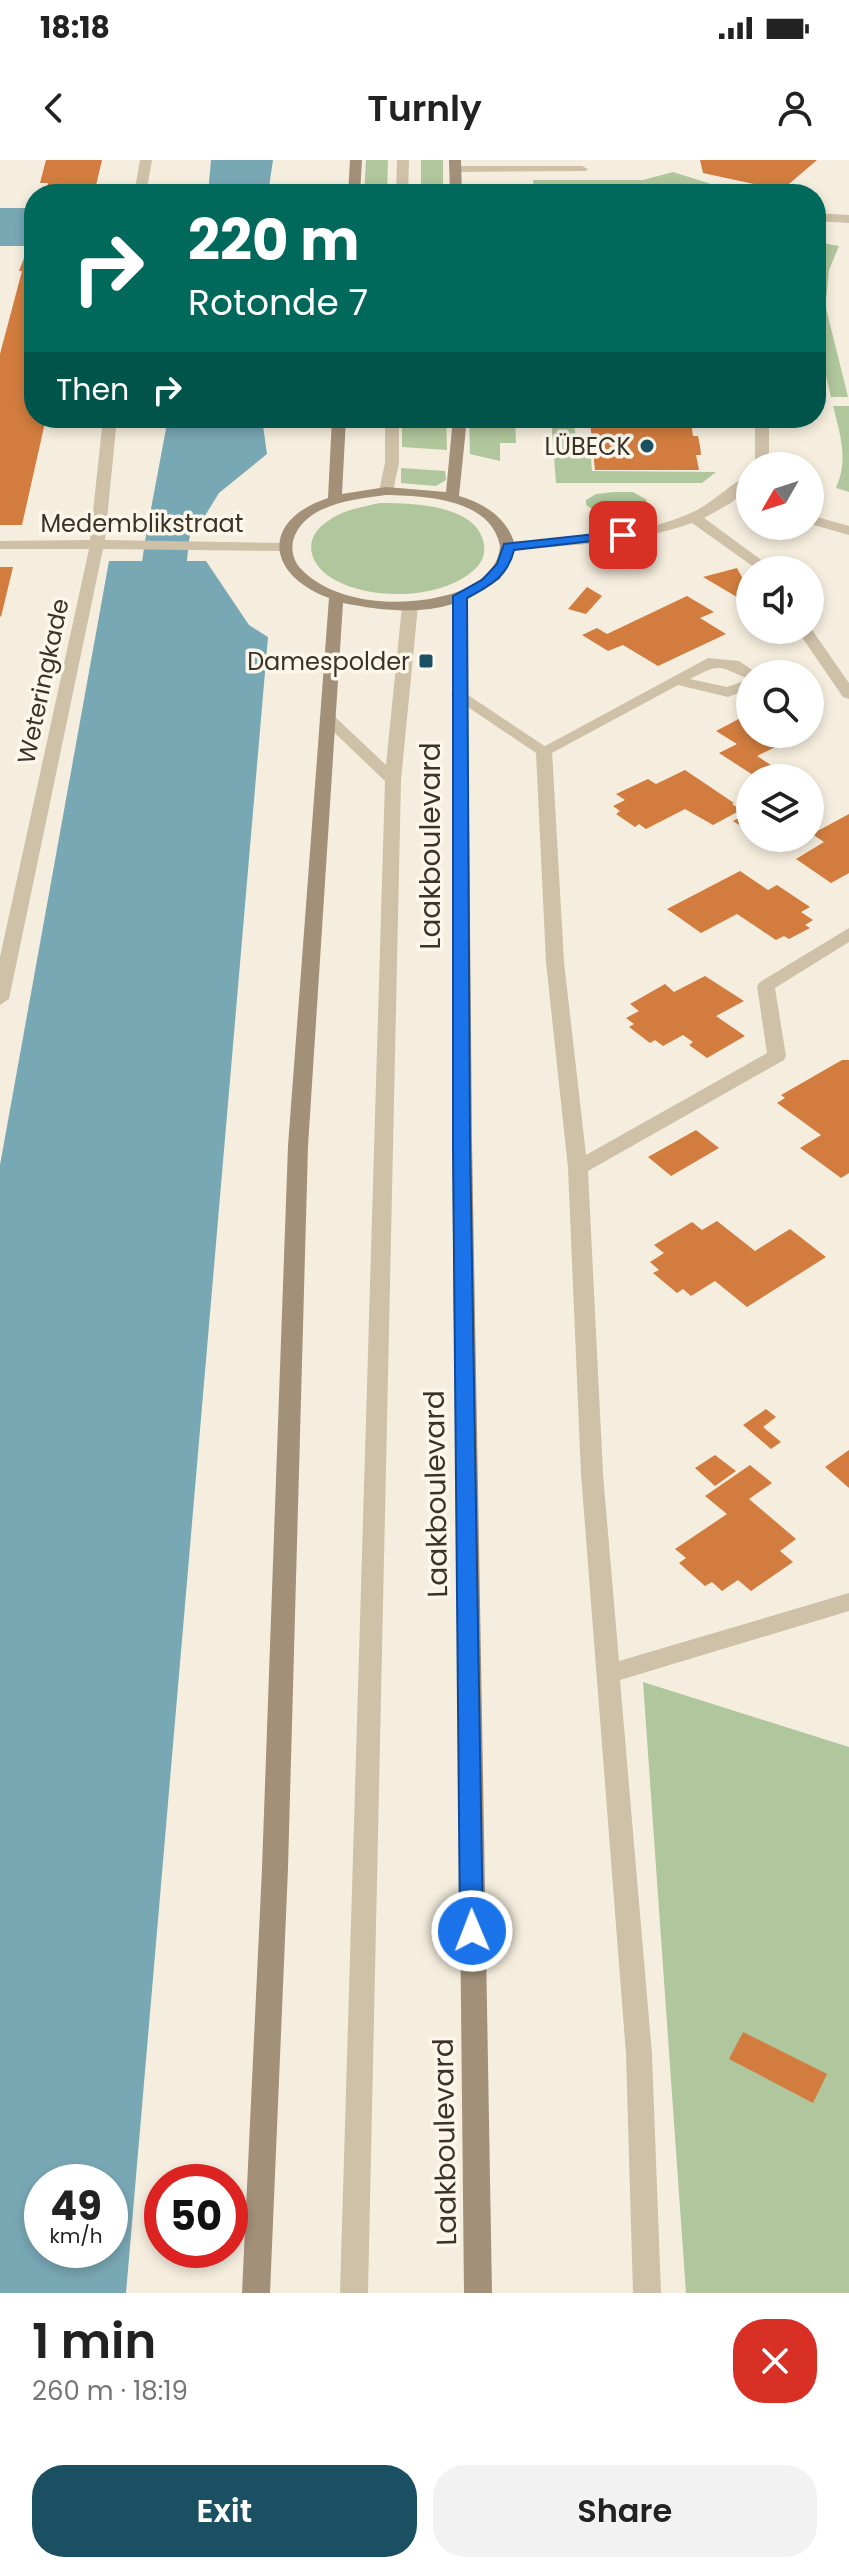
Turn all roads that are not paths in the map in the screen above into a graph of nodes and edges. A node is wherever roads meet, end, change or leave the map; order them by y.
1 (146, 160) edge
2 (356, 160) edge
3 (403, 160) edge
4 (455, 165) edge
5 (582, 169) dead end
6 (142, 184) edge
7 (355, 184) edge
8 (402, 184) edge
9 (826, 218) edge
10 (849, 219) edge
11 (109, 428) edge
12 (339, 428) edge
13 (392, 428) edge
14 (459, 428) edge
15 (762, 428) edge
16 (762, 452) edge
17 (386, 491) junction
18 (736, 494) edge
19 (733, 497) junction
20 (452, 498) junction
21 (736, 498) edge
22 (335, 500) junction
23 (695, 518) junction
24 (824, 523) edge
25 (849, 531) edge
26 (0, 545) edge
27 (97, 545) junction
28 (509, 546) junction
29 (284, 547) junction
30 (748, 556) edge
31 (460, 596) junction
32 (336, 598) junction
33 (410, 606) junction
34 (815, 644) edge
35 (736, 665) edge
36 (675, 680) junction
37 (736, 689) edge
38 (459, 694) junction
39 (849, 694) edge
40 (327, 718) junction
41 (544, 751) junction
42 (393, 780) junction
43 (849, 934) edge
44 (4, 956) edge
45 (0, 999) edge
46 (578, 1168) junction
47 (849, 1602) edge
48 (610, 1673) junction
49 (256, 2293) edge
50 (354, 2293) edge
51 (478, 2293) edge
52 (647, 2293) edge

1 - 6 street
2 - 7 main road
3 - 8 street
4 - 5 street
9 - 10 street
11 - 27 street, Weteringkade
12 - 22 main road
13 - 17 street
14 - 20 main road
15 - 16 street
17 - 20 main road
17 - 22 main road
18 - 19 street
19 - 21 street
19 - 23 street
20 - 28 main road
22 - 29 main road
23 - 28 street
23 - 30 street
24 - 25 street
26 - 27 street, Medemblikstraat
27 - 29 street, Medemblikstraat
27 - 44 street, Weteringkade
28 - 31 main road
29 - 32 main road
31 - 33 main road
31 - 38 main road, Laakboulevard
32 - 33 main road
32 - 40 main road
33 - 42 street, Laakboulevard
34 - 39 street
35 - 36 street
36 - 37 street
36 - 41 street
38 - 41 street
38 - 51 main road, Laakboulevard
40 - 42 street, Laakboulevard
40 - 49 main road
41 - 46 street
42 - 50 street, Laakboulevard
43 - 46 street
44 - 45 street, Weteringkade
46 - 48 street
47 - 48 street
48 - 52 street

